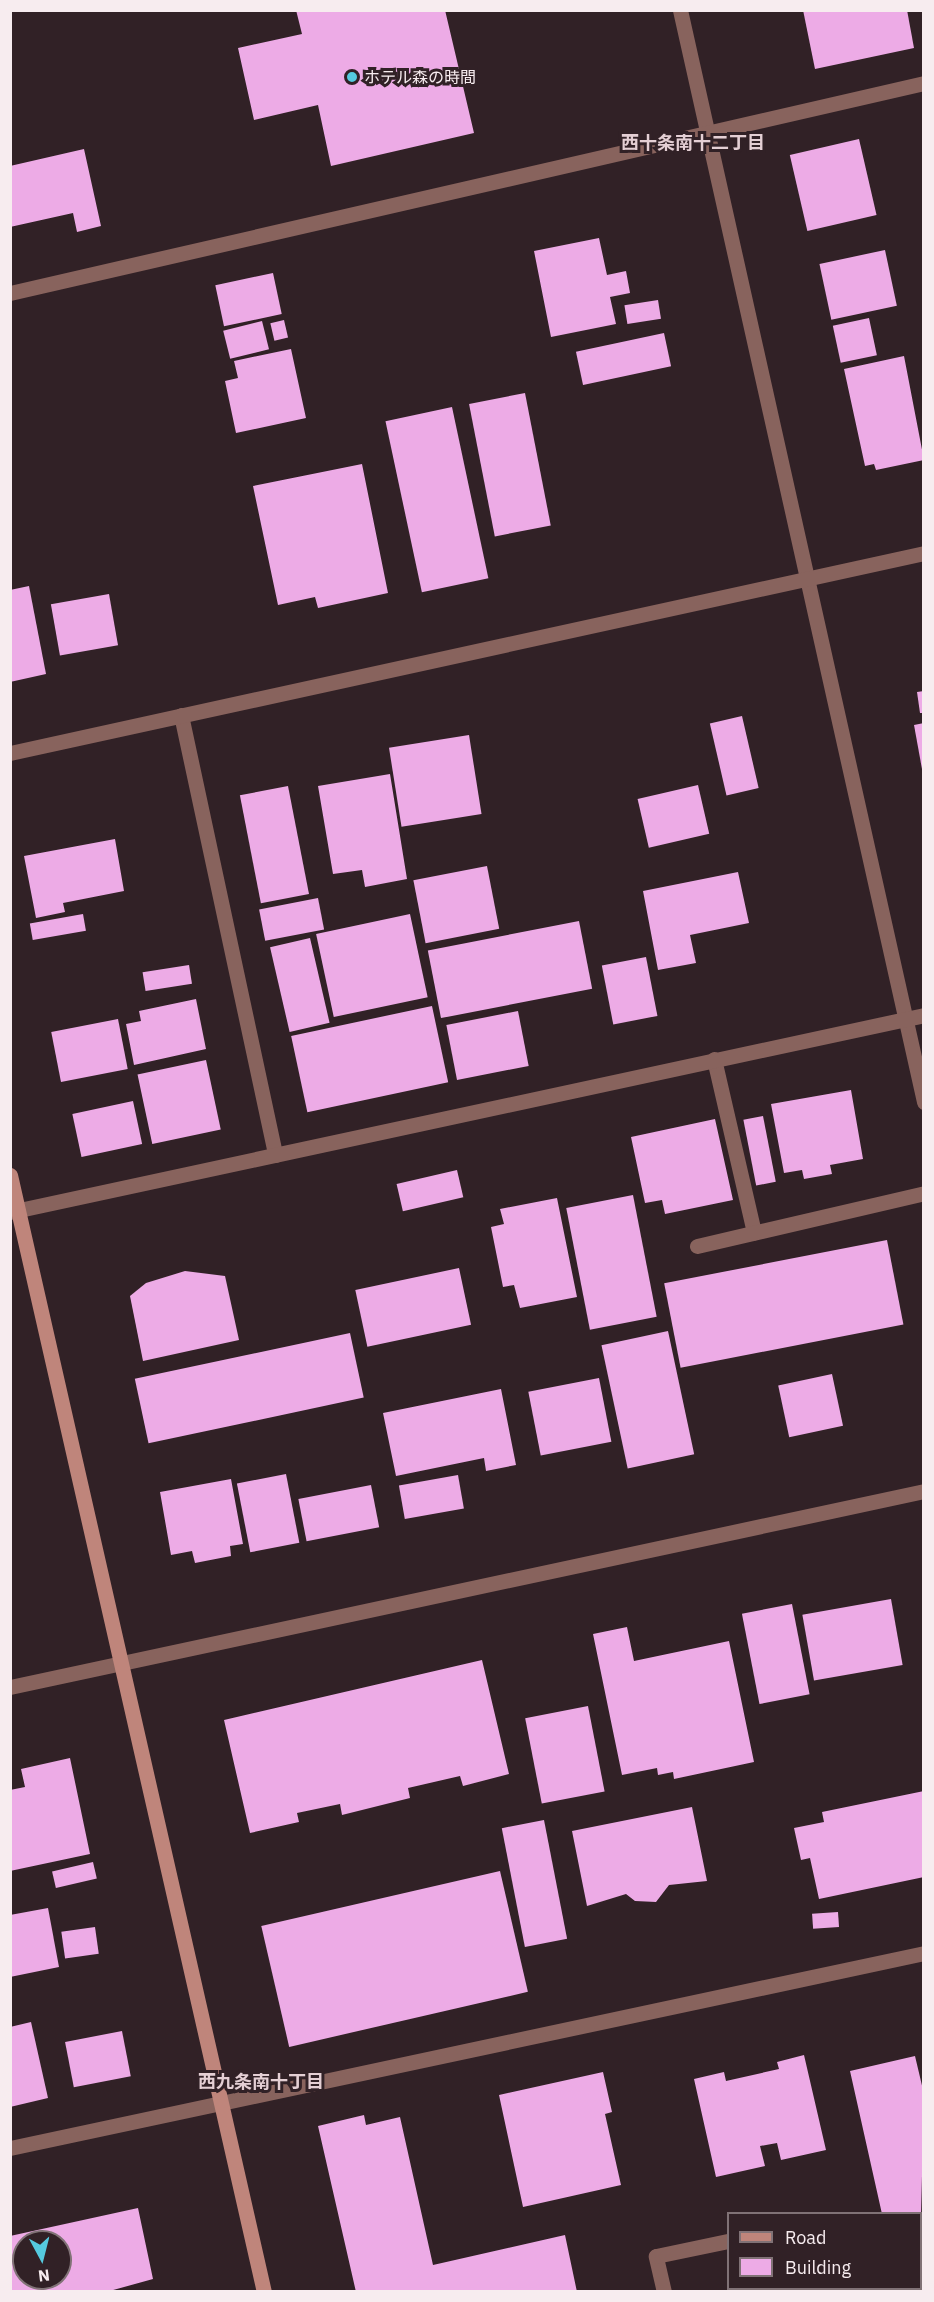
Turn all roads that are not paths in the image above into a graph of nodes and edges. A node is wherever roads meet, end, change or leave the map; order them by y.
1 (680, 10) edge
2 (924, 83) edge
3 (705, 130) junction
4 (10, 293) edge
5 (924, 553) edge
6 (808, 578) junction
7 (181, 715) junction
8 (10, 753) edge
9 (924, 1015) edge
10 (905, 1019) junction
11 (714, 1059) junction
12 (924, 1102) edge
13 (275, 1155) junction
14 (10, 1175) edge
15 (924, 1193) edge
16 (14, 1211) edge
17 (754, 1232) junction
18 (697, 1246) dead end
19 (924, 1491) edge
20 (121, 1662) junction
21 (10, 1687) edge
22 (924, 1953) edge
23 (222, 2101) junction
24 (10, 2148) edge
25 (727, 2241) edge
26 (264, 2292) edge
27 (664, 2292) edge

1 - 3 street
2 - 3 street
3 - 4 street
3 - 6 street
5 - 6 street
6 - 7 street
6 - 10 street
7 - 8 street
7 - 13 street
9 - 10 street
10 - 11 street
10 - 12 street
11 - 13 street
11 - 17 street
13 - 16 street
14 - 16 street
15 - 17 street
16 - 20 street
17 - 18 street
19 - 20 street
20 - 21 street
20 - 23 street
22 - 23 street
23 - 24 street
23 - 26 street
25 - 27 street

